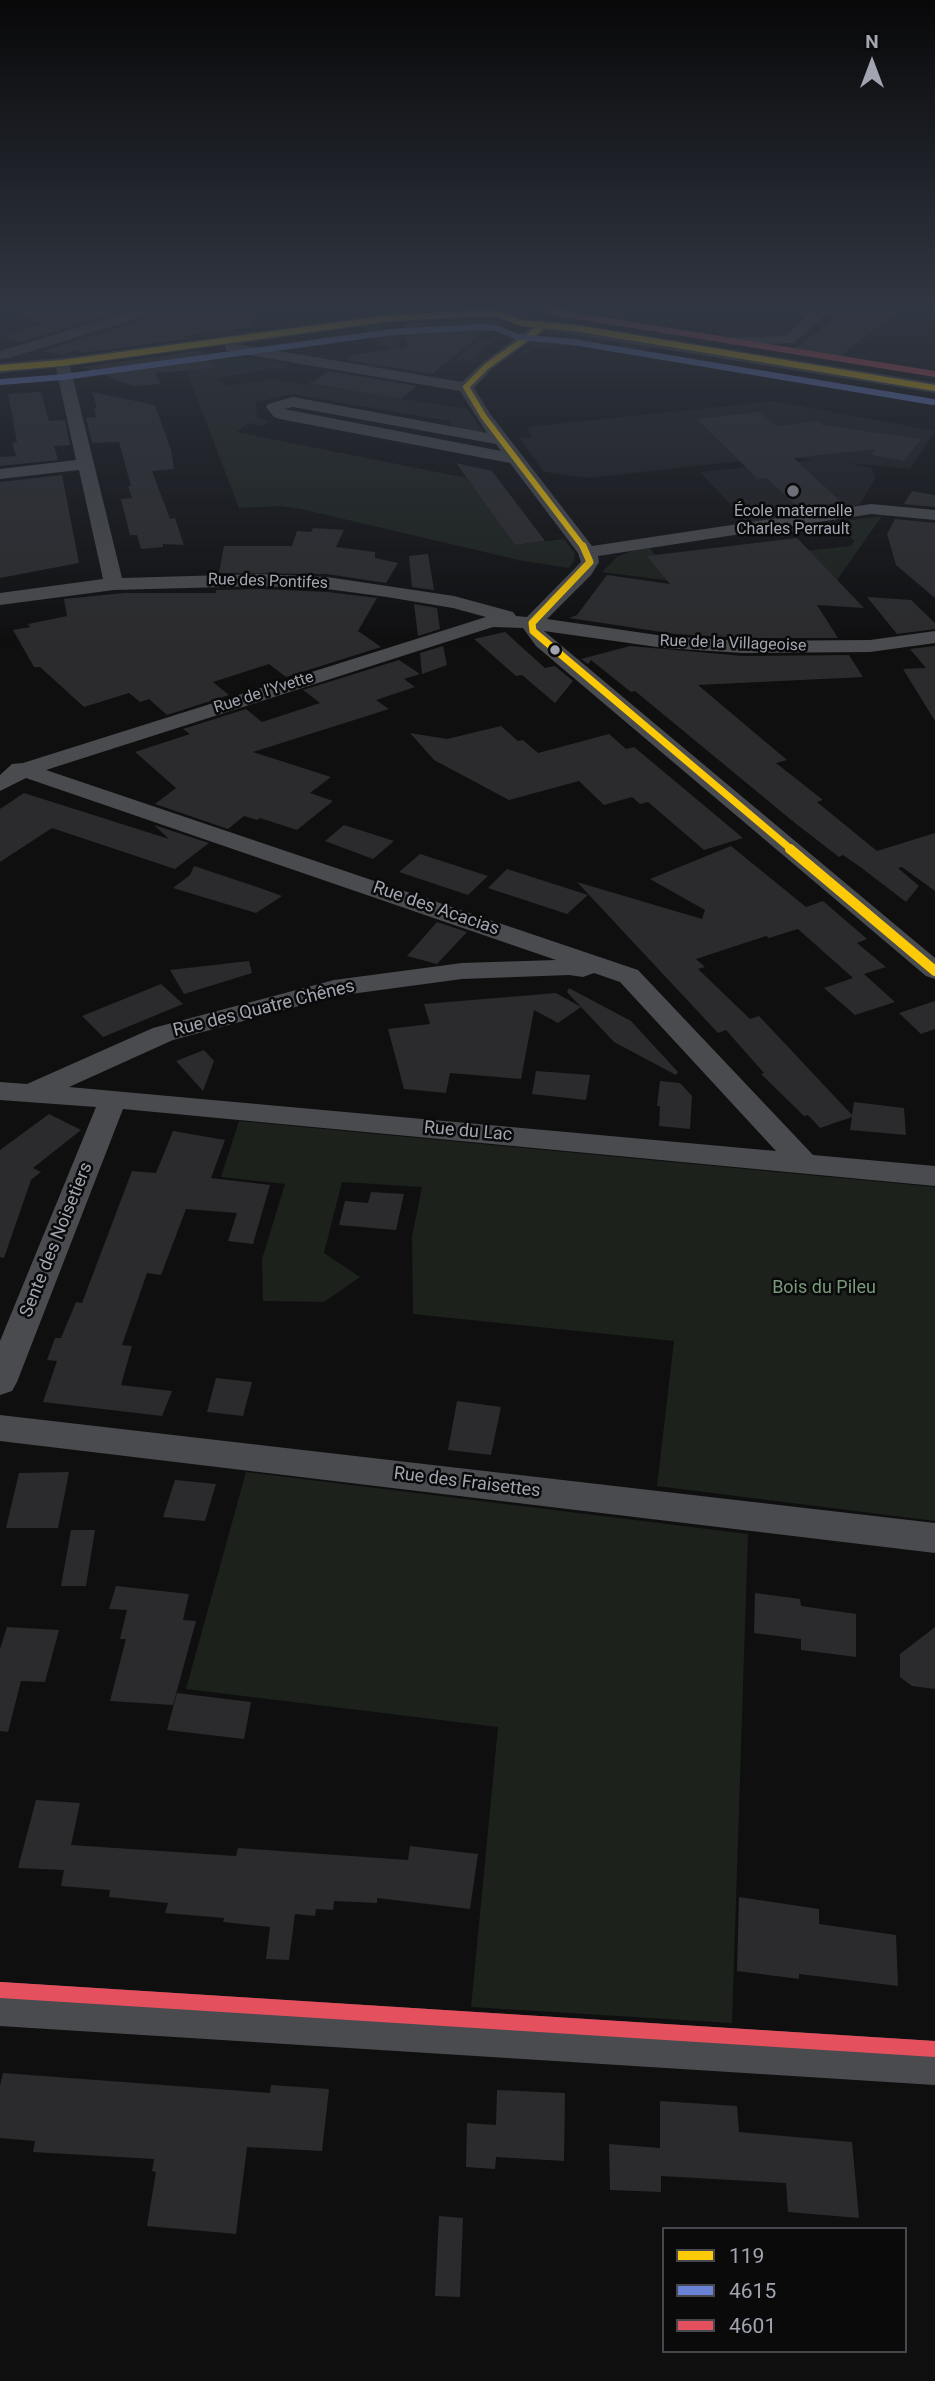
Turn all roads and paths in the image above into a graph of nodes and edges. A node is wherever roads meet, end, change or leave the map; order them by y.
1 (76, 423) edge
2 (328, 423) edge
3 (409, 423) edge
4 (490, 423) edge
5 (501, 440) junction
6 (516, 459) junction
7 (85, 464) junction
8 (0, 474) edge
9 (935, 515) edge
10 (587, 552) junction
11 (114, 584) junction
12 (0, 599) edge
13 (532, 623) junction
14 (935, 637) edge
15 (0, 761) edge
16 (24, 770) junction
17 (0, 784) edge
18 (935, 971) edge
19 (629, 976) junction
20 (0, 1091) edge
21 (28, 1094) junction
22 (113, 1099) junction
23 (0, 1112) edge
24 (804, 1163) junction
25 (935, 1176) edge
26 (0, 1382) edge
27 (0, 1428) edge
28 (935, 1538) edge
29 (0, 2004) edge
30 (935, 2063) edge

1 - 7 street
2 - 6 street
3 - 5 street
4 - 5 street
5 - 6 street
6 - 10 street
7 - 8 street
7 - 11 street
9 - 10 street
10 - 13 street
11 - 12 street, Rue des Pontifes
11 - 13 street, Rue des Pontifes
13 - 14 street, Rue de la Villageoise
13 - 16 street, Rue de l'Yvette
13 - 18 street
15 - 16 street, Rue des Acacias
16 - 17 street, Rue de l'Yvette
16 - 19 street, Rue des Acacias
19 - 21 street, Rue des Quatre Chênes
19 - 24 street, Rue des Acacias
20 - 21 street, Rue du Lac
21 - 22 street, Rue du Lac
21 - 23 street, Rue des Quatre Chênes
22 - 24 street, Rue du Lac
22 - 26 street, Sente des Noisetiers
24 - 25 street, Rue du Lac
27 - 28 street, Rue des Fraisettes
29 - 30 street

